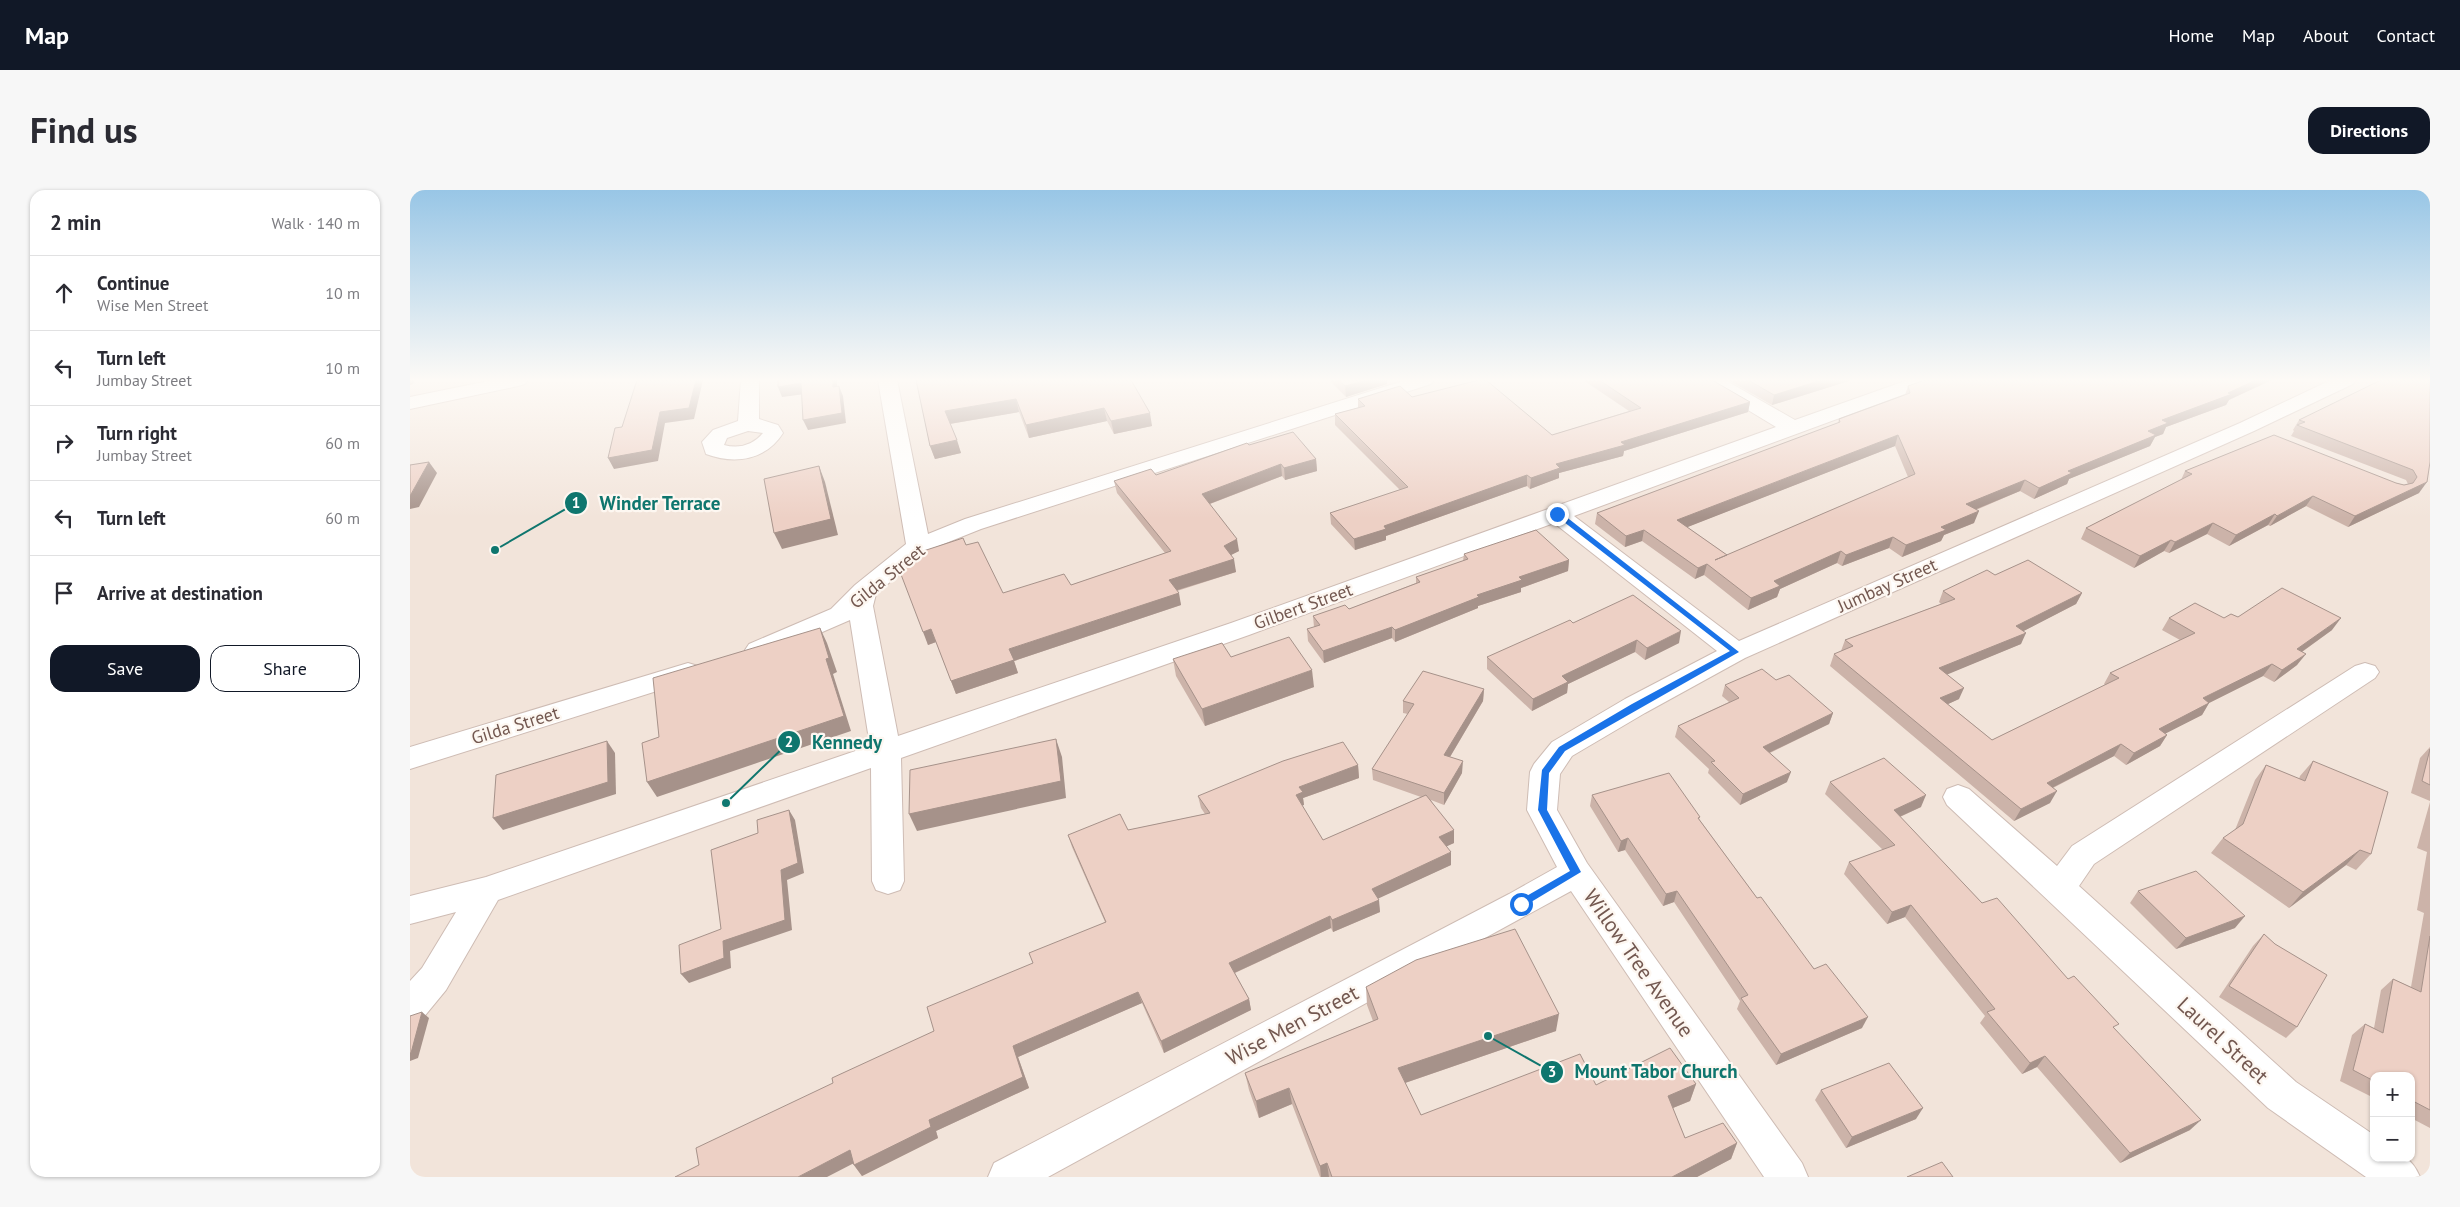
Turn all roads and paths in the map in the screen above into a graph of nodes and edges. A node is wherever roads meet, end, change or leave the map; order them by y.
1 (896, 426) edge
2 (1280, 426) edge
3 (1790, 426) edge
4 (1798, 426) edge
5 (2247, 427) joint
6 (1793, 428) junction
7 (2273, 438) edge
8 (1557, 514) junction
9 (918, 546) junction
10 (864, 591) junction
11 (1736, 652) junction
12 (2365, 672) dead end
13 (886, 751) junction
14 (410, 758) edge
15 (1958, 797) dead end
16 (1576, 872) junction
17 (888, 881) dead end
18 (2059, 888) junction
19 (486, 890) junction
20 (410, 910) edge
21 (410, 1007) edge
22 (1008, 1177) edge
23 (1788, 1177) edge
24 (2400, 1177) edge

1 - 9 street
2 - 9 street, Gilda Street
3 - 6 street
4 - 6 street, Gilbert Street
5 - 7 street
5 - 11 street, Jumbay Street
6 - 8 street, Gilbert Street
8 - 11 street
8 - 13 street, Gilbert Street
9 - 10 street, Gilda Street
10 - 13 street
10 - 14 street, Gilda Street
11 - 16 street, Jumbay Street
12 - 18 street
13 - 17 street
13 - 19 street, Gilbert Street
15 - 18 street, Laurel Street
16 - 22 street, Wise Men Street
16 - 23 street, Willow Tree Avenue
18 - 24 street, Laurel Street
19 - 20 street, Gilbert Street
19 - 21 street

